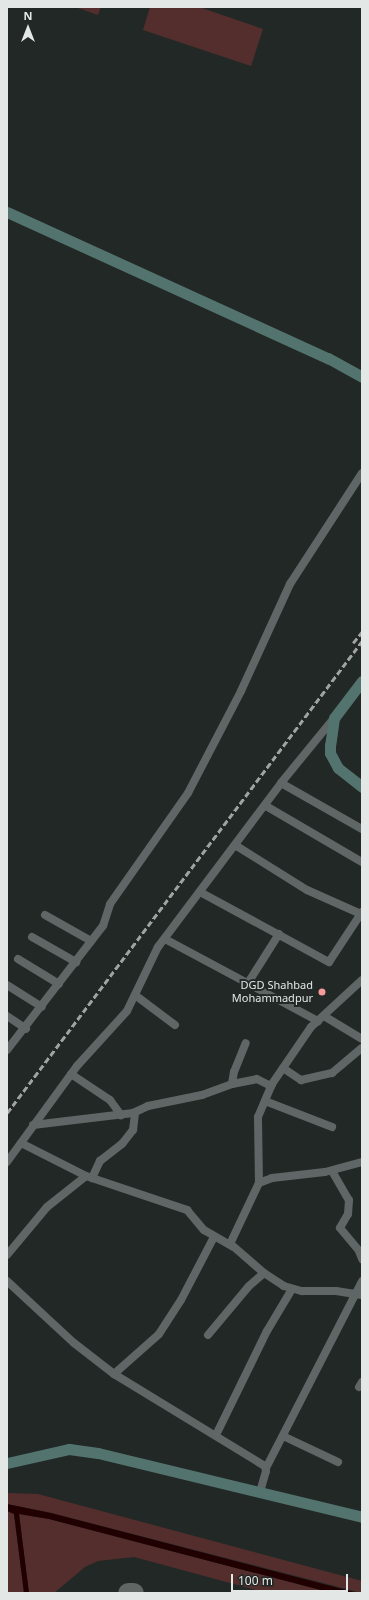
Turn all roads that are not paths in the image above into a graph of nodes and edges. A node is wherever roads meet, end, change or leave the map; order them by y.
1 (7, 212) edge
2 (362, 377) edge
3 (362, 473) edge
4 (362, 681) edge
5 (334, 718) junction
6 (281, 783) junction
7 (362, 787) edge
8 (266, 806) junction
9 (362, 829) edge
10 (235, 845) junction
11 (362, 862) edge
12 (200, 892) junction
13 (362, 913) edge
14 (45, 915) dead end
15 (279, 934) junction
16 (32, 937) dead end
17 (165, 939) junction
18 (91, 941) junction
19 (18, 959) dead end
20 (76, 962) junction
21 (362, 980) edge
22 (248, 983) junction
23 (59, 984) junction
24 (7, 985) edge
25 (135, 995) junction
26 (42, 1007) junction
27 (7, 1016) edge
28 (321, 1018) junction
29 (175, 1025) dead end
30 (26, 1029) junction
31 (362, 1039) edge
32 (246, 1043) dead end
33 (8, 1048) edge
34 (362, 1048) edge
35 (283, 1068) junction
36 (71, 1074) junction
37 (232, 1084) junction
38 (272, 1086) junction
39 (264, 1101) junction
40 (136, 1113) junction
41 (121, 1115) junction
42 (33, 1125) junction
43 (332, 1127) dead end
44 (21, 1142) junction
45 (7, 1162) edge
46 (362, 1162) edge
47 (332, 1170) junction
48 (89, 1177) junction
49 (259, 1183) junction
50 (214, 1237) junction
51 (230, 1244) junction
52 (7, 1254) edge
53 (362, 1259) edge
54 (264, 1273) junction
55 (7, 1281) edge
56 (362, 1281) edge
57 (292, 1289) junction
58 (359, 1295) edge
59 (208, 1335) dead end
60 (114, 1374) junction
61 (216, 1435) junction
62 (283, 1436) junction
63 (338, 1462) dead end
64 (7, 1463) edge
65 (266, 1468) junction
66 (260, 1492) junction
67 (362, 1517) edge

1 - 2 street
3 - 18 street
4 - 5 street
5 - 6 street
5 - 7 street
6 - 8 street
6 - 9 street
8 - 10 street
8 - 11 street
10 - 12 street
10 - 13 street
12 - 15 street
12 - 17 street
13 - 15 street
14 - 18 street
15 - 22 street
16 - 20 street
17 - 22 street
17 - 25 street
18 - 20 street
19 - 23 street
20 - 23 street
21 - 28 street
22 - 28 street
23 - 26 street
24 - 26 street
25 - 29 street
25 - 36 street
26 - 30 street
27 - 30 street
28 - 31 street
28 - 35 street
30 - 33 street
32 - 37 street
34 - 35 street
35 - 38 street
36 - 41 street
36 - 42 street
37 - 38 street
37 - 40 street
38 - 39 street
39 - 43 street
39 - 49 street
40 - 41 street
40 - 48 street
41 - 42 street
42 - 44 street
44 - 45 street
44 - 48 street
46 - 47 street
47 - 49 street
47 - 53 street
48 - 50 street
48 - 52 street
49 - 51 street
50 - 51 street
50 - 60 street
51 - 54 street
54 - 57 street
54 - 59 street
55 - 60 street
56 - 58 street
57 - 58 street
57 - 61 street
58 - 62 street
60 - 61 street
61 - 65 street
62 - 63 street
62 - 65 street
64 - 66 street
65 - 66 street
66 - 67 street

